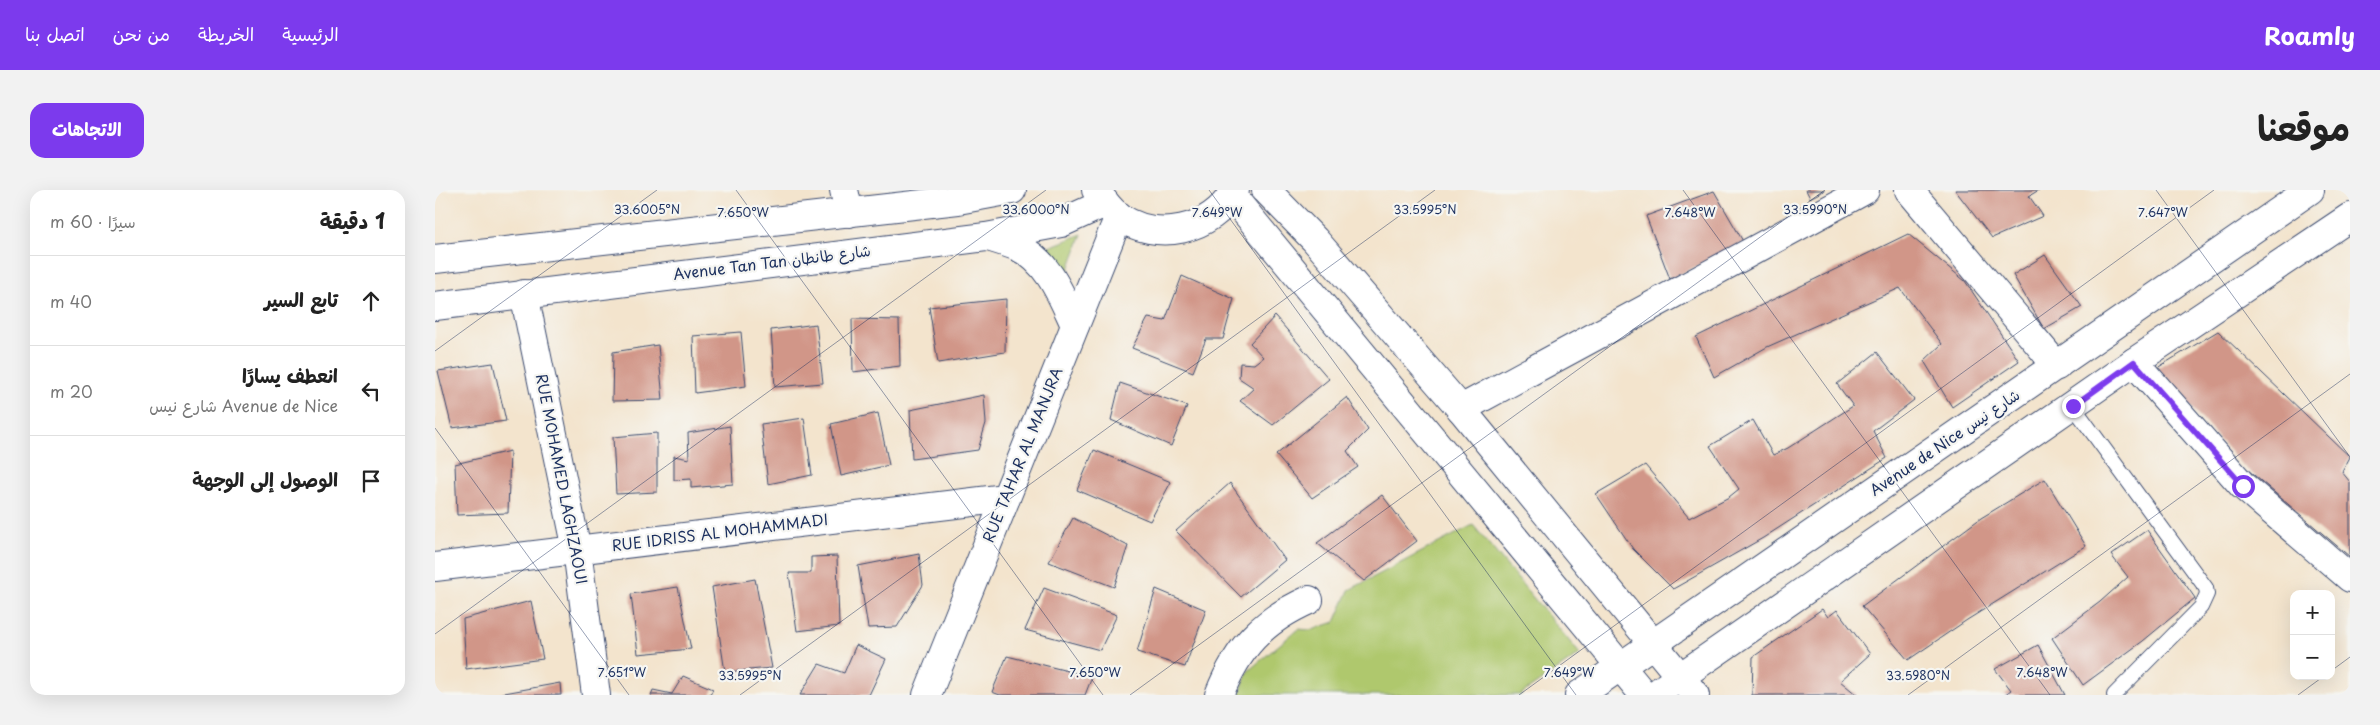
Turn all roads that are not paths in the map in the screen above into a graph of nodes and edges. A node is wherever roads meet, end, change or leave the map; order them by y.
1 (1012, 190) edge
2 (1266, 190) edge
3 (1865, 190) edge
4 (1909, 190) edge
5 (2310, 190) edge
6 (1233, 193) edge
7 (846, 202) edge
8 (1106, 203) edge
9 (2350, 217) edge
10 (987, 237) junction
11 (435, 260) edge
12 (524, 294) junction
13 (435, 306) edge
14 (1075, 325) junction
15 (2134, 362) junction
16 (2057, 366) junction
17 (2073, 406) junction
18 (1461, 409) junction
19 (1006, 498) junction
20 (577, 550) junction
21 (435, 567) edge
22 (2350, 578) edge
23 (1309, 600) dead end
24 (1654, 643) junction
25 (1621, 666) junction
26 (1688, 686) edge
27 (596, 695) edge
28 (927, 695) edge
29 (1219, 695) edge
30 (1579, 695) edge
31 (1645, 695) edge
32 (1654, 695) edge
33 (2114, 695) edge

1 - 7 street
2 - 18 street
3 - 18 street
4 - 16 street
5 - 16 street, Avenue de Nice شارع نيس
6 - 8 street
6 - 25 street
7 - 11 street
8 - 10 street, Avenue Tan Tan شارع طانطان
8 - 14 street, RUE TAHAR AL MANJRA
9 - 15 street
10 - 12 street, Avenue Tan Tan شارع طانطان
10 - 14 street
12 - 13 street, Avenue Tan Tan شارع طانطان
12 - 20 street, RUE MOHAMED LAGHZAOUI
14 - 19 street, RUE TAHAR AL MANJRA
15 - 17 street
15 - 22 street
16 - 24 street, Avenue de Nice شارع نيس
17 - 26 street
17 - 33 lane
18 - 24 street
19 - 20 street, RUE IDRISS AL MOHAMMADI
19 - 28 street, RUE TAHAR AL MANJRA
20 - 21 street, RUE IDRISS AL MOHAMMADI
20 - 27 street, RUE MOHAMED LAGHZAOUI
23 - 29 street
24 - 25 street, Avenue de Nice شارع نيس
24 - 26 street
25 - 30 street, Avenue de Nice شارع نيس
25 - 31 street
26 - 32 street

